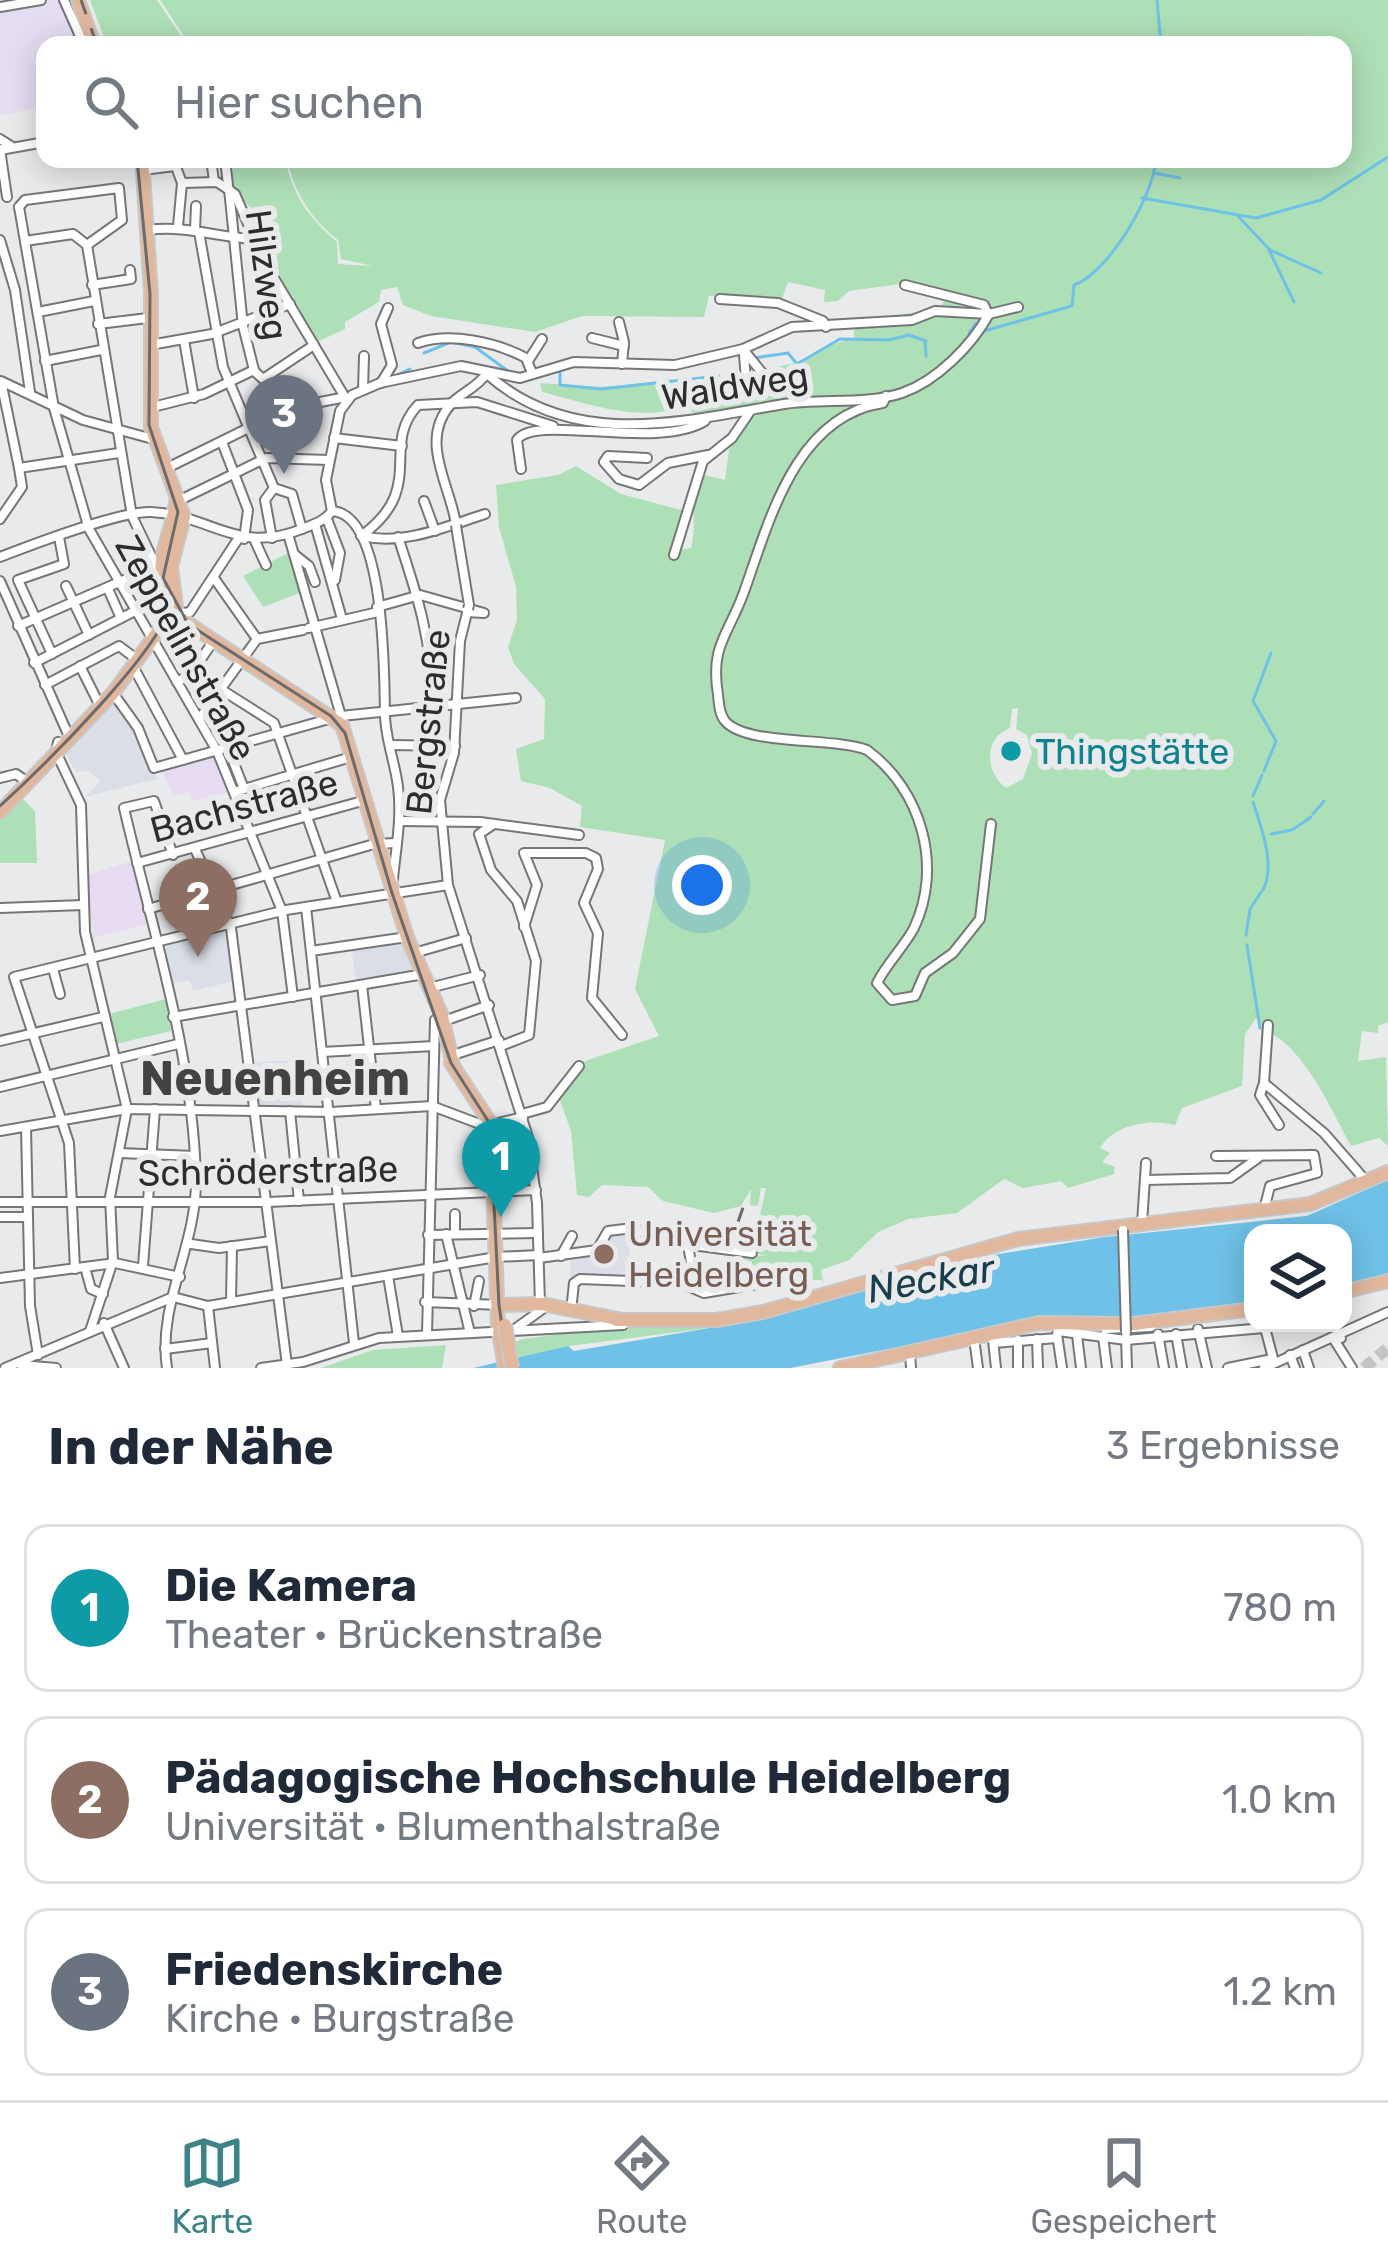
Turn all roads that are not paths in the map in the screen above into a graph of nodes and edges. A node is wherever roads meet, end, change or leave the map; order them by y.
1 (41, 0) edge
2 (64, 0) edge
3 (78, 0) edge
4 (0, 7) edge
5 (80, 36) edge
6 (91, 36) edge
7 (36, 143) edge
8 (5, 148) edge
9 (147, 168) edge
10 (176, 168) edge
11 (210, 168) edge
12 (226, 168) edge
13 (214, 181) junction
14 (182, 183) junction
15 (229, 187) junction
16 (3, 198) edge
17 (196, 206) dead end
18 (19, 207) junction
19 (178, 226) junction
20 (146, 230) junction
21 (197, 231) junction
22 (234, 238) junction
23 (254, 239) junction
24 (0, 240) edge
25 (25, 242) junction
26 (88, 244) junction
27 (130, 270) dead end
28 (92, 284) junction
29 (905, 285) dead end
30 (720, 298) dead end
31 (94, 301) junction
32 (290, 304) junction
33 (1018, 307) dead end
34 (388, 308) dead end
35 (38, 312) junction
36 (985, 314) junction
37 (148, 319) dead end
38 (619, 322) dead end
39 (242, 323) junction
40 (98, 324) junction
41 (826, 327) junction
42 (216, 332) junction
43 (592, 338) dead end
44 (542, 339) dead end
45 (184, 340) junction
46 (418, 343) dead end
47 (150, 345) junction
48 (314, 345) junction
49 (624, 346) junction
50 (101, 350) junction
51 (743, 351) junction
52 (364, 356) dead end
53 (45, 361) junction
54 (528, 361) junction
55 (622, 364) junction
56 (254, 370) junction
57 (532, 373) junction
58 (763, 374) dead end
59 (491, 375) junction
60 (2, 380) edge
61 (746, 380) dead end
62 (228, 382) junction
63 (381, 382) junction
64 (363, 390) junction
65 (31, 394) junction
66 (886, 396) junction
67 (194, 398) junction
68 (344, 399) junction
69 (452, 402) junction
70 (54, 408) junction
71 (149, 408) junction
72 (749, 413) junction
73 (706, 420) junction
74 (553, 426) junction
75 (250, 428) junction
76 (116, 432) junction
77 (334, 438) junction
78 (153, 440) junction
79 (222, 442) junction
80 (398, 445) junction
81 (119, 453) junction
82 (708, 455) junction
83 (266, 458) junction
84 (646, 458) dead end
85 (68, 459) junction
86 (329, 460) junction
87 (19, 469) junction
88 (164, 469) junction
89 (521, 469) dead end
90 (237, 473) junction
91 (274, 488) junction
92 (424, 501) dead end
93 (178, 512) junction
94 (485, 514) dead end
95 (329, 515) junction
96 (1, 516) edge
97 (132, 516) junction
98 (315, 524) junction
99 (301, 526) junction
100 (88, 529) junction
101 (435, 531) junction
102 (271, 534) junction
103 (288, 534) junction
104 (361, 536) junction
105 (59, 537) junction
106 (398, 537) junction
107 (241, 539) junction
108 (255, 541) junction
109 (294, 554) junction
110 (1, 555) edge
111 (674, 555) dead end
112 (62, 564) junction
113 (266, 565) dead end
114 (156, 568) junction
115 (214, 578) junction
116 (0, 581) edge
117 (333, 581) junction
118 (315, 582) junction
119 (119, 584) junction
120 (303, 585) junction
121 (108, 589) junction
122 (420, 595) junction
123 (73, 602) junction
124 (468, 608) junction
125 (377, 609) junction
126 (135, 611) junction
127 (176, 612) junction
128 (121, 618) junction
129 (35, 619) junction
130 (342, 620) junction
131 (18, 626) junction
132 (309, 628) junction
133 (88, 635) junction
134 (256, 639) junction
135 (152, 640) junction
136 (214, 640) junction
137 (52, 654) junction
138 (242, 658) junction
139 (34, 663) junction
140 (134, 663) junction
141 (80, 666) junction
142 (177, 682) junction
143 (45, 685) junction
144 (221, 690) junction
145 (113, 693) junction
146 (516, 698) dead end
147 (98, 702) junction
148 (459, 702) junction
149 (432, 704) junction
150 (384, 711) junction
151 (199, 719) junction
152 (337, 720) junction
153 (278, 735) junction
154 (58, 745) junction
155 (390, 745) junction
156 (455, 746) junction
157 (223, 749) junction
158 (353, 756) junction
159 (183, 760) junction
160 (69, 770) junction
161 (41, 772) junction
162 (291, 774) junction
163 (10, 778) edge
164 (239, 790) junction
165 (0, 800) edge
166 (366, 800) junction
167 (0, 812) edge
168 (307, 818) junction
169 (399, 820) junction
170 (442, 823) junction
171 (494, 824) junction
172 (991, 824) dead end
173 (253, 834) junction
174 (579, 835) dead end
175 (378, 843) junction
176 (396, 844) junction
177 (195, 849) junction
178 (173, 855) junction
179 (322, 859) junction
180 (137, 863) junction
181 (268, 874) junction
182 (448, 885) junction
183 (217, 890) junction
184 (392, 892) junction
185 (337, 902) junction
186 (83, 905) junction
187 (306, 907) junction
188 (0, 908) edge
189 (148, 908) junction
190 (282, 911) junction
191 (230, 926) junction
192 (524, 927) junction
193 (407, 937) junction
194 (466, 938) junction
195 (159, 943) junction
196 (311, 951) junction
197 (414, 953) junction
198 (92, 959) junction
199 (53, 969) junction
200 (480, 975) junction
201 (362, 986) junction
202 (429, 987) junction
203 (60, 994) dead end
204 (315, 994) junction
205 (293, 997) junction
206 (489, 1005) junction
207 (240, 1007) junction
208 (103, 1017) junction
209 (173, 1017) junction
210 (440, 1020) junction
211 (1268, 1025) dead end
212 (34, 1034) junction
213 (622, 1035) dead end
214 (0, 1041) edge
215 (500, 1043) junction
216 (178, 1044) junction
217 (434, 1046) junction
218 (371, 1050) junction
219 (322, 1052) junction
220 (113, 1060) junction
221 (453, 1060) junction
222 (579, 1066) dead end
223 (49, 1076) junction
224 (1264, 1082) junction
225 (0, 1088) edge
226 (432, 1106) junction
227 (127, 1109) junction
228 (155, 1109) junction
229 (376, 1109) junction
230 (188, 1110) junction
231 (290, 1111) junction
232 (252, 1112) junction
233 (328, 1112) junction
234 (522, 1116) junction
235 (64, 1120) junction
236 (491, 1124) junction
237 (1279, 1125) dead end
238 (26, 1128) junction
239 (0, 1131) edge
240 (531, 1151) junction
241 (118, 1154) junction
242 (493, 1154) junction
243 (194, 1156) junction
244 (1216, 1156) dead end
245 (1258, 1158) junction
246 (155, 1159) junction
247 (1146, 1162) dead end
248 (1388, 1172) edge
249 (1146, 1180) junction
250 (1367, 1183) junction
251 (536, 1190) junction
252 (494, 1192) junction
253 (429, 1195) junction
254 (339, 1199) junction
255 (110, 1200) junction
256 (72, 1201) junction
257 (152, 1201) junction
258 (299, 1201) junction
259 (0, 1202) edge
260 (31, 1202) junction
261 (196, 1202) junction
262 (266, 1203) junction
263 (1264, 1211) junction
264 (455, 1214) dead end
265 (0, 1217) edge
266 (28, 1217) junction
267 (1142, 1222) junction
268 (1123, 1228) junction
269 (538, 1233) junction
270 (451, 1234) junction
271 (496, 1234) junction
272 (428, 1235) junction
273 (572, 1235) dead end
274 (271, 1241) junction
275 (191, 1244) junction
276 (688, 1245) junction
277 (232, 1246) junction
278 (752, 1253) dead end
279 (539, 1255) junction
280 (563, 1256) junction
281 (497, 1257) junction
282 (112, 1264) junction
283 (457, 1264) junction
284 (143, 1266) junction
285 (80, 1268) junction
286 (426, 1270) junction
287 (388, 1276) junction
288 (180, 1277) junction
289 (0, 1278) edge
290 (30, 1278) junction
291 (479, 1281) dead end
292 (348, 1282) junction
293 (1388, 1283) edge
294 (1352, 1290) edge
295 (104, 1294) junction
296 (278, 1294) junction
297 (173, 1297) junction
298 (231, 1302) junction
299 (425, 1302) junction
300 (542, 1303) junction
301 (208, 1306) junction
302 (469, 1306) junction
303 (500, 1307) junction
304 (98, 1311) junction
305 (571, 1311) junction
306 (1244, 1312) edge
307 (1388, 1312) edge
308 (629, 1321) junction
309 (1156, 1321) junction
310 (1199, 1323) junction
311 (1244, 1324) edge
312 (106, 1326) junction
313 (507, 1328) junction
314 (90, 1331) junction
315 (546, 1331) junction
316 (1035, 1332) junction
317 (1058, 1332) junction
318 (1101, 1332) junction
319 (1267, 1332) edge
320 (1335, 1332) edge
321 (470, 1333) junction
322 (427, 1334) junction
323 (1123, 1334) junction
324 (1177, 1334) junction
325 (398, 1336) junction
326 (1159, 1336) junction
327 (1077, 1337) junction
328 (974, 1338) junction
329 (1338, 1339) junction
330 (997, 1340) junction
331 (1018, 1340) junction
332 (212, 1343) junction
333 (354, 1343) junction
334 (165, 1349) junction
335 (910, 1352) junction
336 (1304, 1352) junction
337 (38, 1354) junction
338 (1290, 1355) junction
339 (1273, 1361) junction
340 (287, 1365) junction
341 (23, 1367) edge
342 (849, 1367) edge
343 (56, 1368) edge
344 (124, 1368) edge
345 (167, 1368) edge
346 (215, 1368) edge
347 (261, 1368) edge
348 (509, 1368) edge
349 (911, 1368) edge
350 (978, 1368) edge
351 (996, 1368) edge
352 (1018, 1368) edge
353 (1038, 1368) edge
354 (1062, 1368) edge
355 (1081, 1368) edge
356 (1107, 1368) edge
357 (1126, 1368) edge
358 (1164, 1368) edge
359 (1182, 1368) edge
360 (1207, 1368) edge
361 (1228, 1368) edge
362 (1264, 1368) edge
363 (1295, 1368) edge
364 (1309, 1368) edge
365 (1352, 1368) edge

1 - 4 street
2 - 5 street
3 - 6 main road
7 - 8 street
8 - 16 street
9 - 20 main road
10 - 14 street
11 - 13 street
12 - 15 street, Hilzweg
13 - 14 street
13 - 15 street
14 - 19 street
15 - 22 street, Hilzweg
15 - 23 street
16 - 18 street
17 - 21 street
18 - 25 street, Zeppelinstraße
18 - 26 street
19 - 20 street
19 - 21 street
20 - 47 main road
21 - 22 street
21 - 42 street
22 - 23 street
22 - 39 street, Hilzweg
23 - 32 street
24 - 65 street
25 - 26 street
25 - 35 street, Zeppelinstraße
26 - 28 street
27 - 28 street
28 - 31 street
29 - 36 street
30 - 41 street
31 - 35 street
31 - 40 street
32 - 39 street
32 - 48 street
33 - 36 street
34 - 63 street
35 - 53 street, Zeppelinstraße
36 - 41 street
36 - 66 street, Waldweg
37 - 40 street
38 - 49 street
39 - 42 street
39 - 56 street, Hilzweg
40 - 50 street
41 - 51 street
42 - 45 street
42 - 62 street
43 - 49 street
44 - 54 street
45 - 47 street
45 - 67 street
46 - 54 street
47 - 71 main road
48 - 56 street
48 - 68 street
49 - 55 street
50 - 53 street
50 - 76 street
51 - 55 street
51 - 58 street
51 - 61 street
52 - 64 street
53 - 70 street, Zeppelinstraße
54 - 57 street
55 - 57 street
56 - 62 street
57 - 59 street
59 - 63 street
59 - 69 street
59 - 73 street, Waldweg
60 - 65 street
60 - 87 street
62 - 67 street
62 - 75 street
63 - 64 street
64 - 68 street
65 - 70 street
66 - 72 street, Waldweg
66 - 172 street
67 - 71 street
68 - 75 street
68 - 77 street
69 - 74 street
69 - 80 street
69 - 124 street, Bergstraße
70 - 76 street
70 - 85 street, Zeppelinstraße
71 - 78 main road
72 - 73 street, Waldweg
72 - 82 street
73 - 74 street
74 - 89 street
75 - 79 street
75 - 83 street
76 - 78 street
76 - 81 street
77 - 80 street
77 - 86 street
78 - 88 main road
79 - 88 street
79 - 90 street
80 - 104 street
81 - 85 street
81 - 97 street
82 - 84 street
82 - 111 street
83 - 86 street
83 - 90 street
83 - 91 street
85 - 87 street
85 - 100 street, Zeppelinstraße
86 - 95 street
87 - 96 street
88 - 93 main road
90 - 93 street
90 - 107 street
91 - 99 street
91 - 102 street
92 - 101 street
93 - 97 street
93 - 107 street
93 - 114 main road
93 - 127 main road
94 - 101 street
95 - 98 street
95 - 104 street
95 - 117 street
97 - 100 street
97 - 114 street
98 - 99 street
98 - 117 street
99 - 103 street
100 - 105 street
100 - 119 street, Zeppelinstraße
101 - 106 street
102 - 103 street
102 - 108 street
103 - 109 street
104 - 106 street
104 - 125 street
105 - 110 street
105 - 112 street
106 - 122 street
107 - 108 street
107 - 115 street
108 - 113 street
109 - 118 street
109 - 120 street
112 - 123 street
112 - 129 street
114 - 119 street
114 - 127 main road
115 - 127 street
115 - 134 street
116 - 131 street
117 - 118 street
117 - 130 street
118 - 120 street
119 - 121 street
119 - 126 street, Zeppelinstraße
120 - 132 street
121 - 123 street
121 - 128 street
122 - 124 street
122 - 125 street
122 - 149 street
123 - 129 street
123 - 133 street
124 - 148 street, Bergstraße
125 - 130 street
125 - 150 street
126 - 128 street
126 - 135 street, Zeppelinstraße
127 - 135 main road
127 - 135 main road
127 - 136 main road
128 - 133 street
129 - 131 street
129 - 137 street
130 - 132 street
131 - 139 street
132 - 134 street
132 - 152 street
133 - 137 street
134 - 138 street
135 - 140 main road
135 - 142 street, Zeppelinstraße
136 - 138 main road
136 - 142 street
137 - 139 street
138 - 144 street
138 - 152 main road
139 - 143 street
140 - 141 street
140 - 145 main road
140 - 147 main road
140 - 159 street
141 - 143 street
141 - 147 street
142 - 151 street, Zeppelinstraße
143 - 154 street
144 - 151 street
144 - 153 street
145 - 154 main road
145 - 159 street
146 - 148 street
147 - 154 main road
148 - 149 street
148 - 156 street, Bergstraße
149 - 150 street
150 - 152 street
150 - 155 street
151 - 157 street, Zeppelinstraße
152 - 153 street
152 - 158 main road
153 - 157 street
153 - 162 street
154 - 160 street
154 - 161 main road
154 - 163 main road
155 - 156 street
155 - 169 street
156 - 170 street, Bergstraße
157 - 159 street
157 - 164 street, Zeppelinstraße
158 - 162 street
158 - 166 main road
160 - 161 street
160 - 186 street
161 - 167 main road
162 - 164 street
162 - 168 street
163 - 165 main road
164 - 173 street, Zeppelinstraße
166 - 168 street, Bachstraße
166 - 175 main road
168 - 173 street, Bachstraße
168 - 179 street
169 - 170 street
169 - 176 street
170 - 171 street
170 - 182 street, Bergstraße
171 - 174 street
171 - 192 street
173 - 177 street, Bachstraße
173 - 181 street, Zeppelinstraße
175 - 176 street
175 - 179 street
175 - 184 main road
176 - 184 street
177 - 178 street, Bachstraße
177 - 183 street
178 - 180 street, Bachstraße
178 - 180 street
179 - 181 street
179 - 185 street
180 - 189 street
181 - 183 street
181 - 190 street, Zeppelinstraße
182 - 184 street
182 - 194 street, Bergstraße
183 - 189 street
183 - 191 street
184 - 185 street
184 - 193 main road
185 - 187 street
186 - 188 street
186 - 198 street
187 - 190 street
187 - 196 street
189 - 195 street
190 - 191 street
190 - 205 street, Zeppelinstraße
191 - 195 street
191 - 207 street
192 - 213 street
192 - 215 street
193 - 196 street
193 - 197 main road
194 - 197 street
194 - 200 street, Bergstraße
195 - 198 street
195 - 209 street
196 - 204 street
197 - 202 main road
198 - 199 street
198 - 208 street
199 - 203 street
199 - 212 street
200 - 202 street
200 - 206 street, Bergstraße
201 - 202 street
201 - 204 street
201 - 218 street
202 - 210 main road
204 - 205 street
204 - 219 street
205 - 207 street
206 - 210 street
206 - 215 street, Bergstraße
207 - 209 street
207 - 232 street
208 - 212 street
208 - 220 street
209 - 216 street
210 - 217 street
210 - 221 main road
211 - 224 street
212 - 214 street
212 - 223 street
215 - 221 street
215 - 234 street, Bergstraße
216 - 220 street
216 - 230 street
217 - 218 street
217 - 226 street
218 - 219 street
218 - 229 street
219 - 233 street
220 - 223 street
220 - 227 street
221 - 236 main road
222 - 234 street
223 - 225 street
223 - 235 street
224 - 237 street
224 - 250 street
226 - 229 street
226 - 236 street
226 - 253 street
227 - 228 street
227 - 235 street
227 - 241 street
228 - 230 street
228 - 246 street
229 - 233 street
230 - 232 street
230 - 243 street
231 - 232 street
231 - 233 street
231 - 258 street
232 - 262 street
233 - 254 street
234 - 236 street
234 - 240 street, Bergstraße
235 - 238 street
235 - 256 street
236 - 242 main road
238 - 239 street
238 - 260 street
240 - 242 street
240 - 251 street, Bergstraße
241 - 246 street
241 - 255 street
242 - 252 main road
243 - 246 street
243 - 261 street
244 - 245 street
245 - 249 street
245 - 263 street
246 - 257 street
247 - 249 street
248 - 250 main road
249 - 267 street
250 - 263 main road
251 - 252 street, Schröderstraße
251 - 269 street, Bergstraße
252 - 253 street, Schröderstraße
252 - 271 main road
253 - 254 street, Schröderstraße
253 - 272 street
254 - 258 street, Schröderstraße
254 - 292 street
255 - 256 street, Schröderstraße
255 - 257 street, Schröderstraße
255 - 282 street
256 - 260 street, Schröderstraße
256 - 285 street
257 - 261 street, Schröderstraße
257 - 284 street
258 - 262 street, Schröderstraße
259 - 260 street, Schröderstraße
260 - 266 street
261 - 262 street, Schröderstraße
261 - 275 street
262 - 274 street
263 - 267 main road
264 - 270 street
265 - 266 street
266 - 290 street
267 - 268 main road
268 - 308 main road
268 - 323 street, bridge
269 - 271 street
269 - 279 street, Bergstraße
270 - 271 street
270 - 272 street
270 - 283 street
271 - 281 main road
272 - 286 street
273 - 280 street
274 - 277 street
274 - 296 street
275 - 277 street
275 - 288 street
276 - 278 street
276 - 280 street
276 - 305 street
277 - 298 street
279 - 280 street
279 - 281 street
279 - 300 street, Bergstraße
281 - 283 street
281 - 303 main road
282 - 284 street
282 - 285 street
282 - 295 street
283 - 286 street
283 - 302 street
284 - 288 street
285 - 290 street
285 - 295 street
286 - 287 street
286 - 299 street
287 - 292 street
287 - 325 street
288 - 297 street
289 - 290 street
290 - 337 street
291 - 302 street
292 - 296 street
292 - 333 street
293 - 294 main road
295 - 304 street
296 - 298 street
296 - 340 street
297 - 301 street
297 - 312 street
297 - 334 street
298 - 301 street
299 - 302 street
299 - 322 street
300 - 303 main road
300 - 305 main road
300 - 313 street
300 - 315 street, Bergstraße
301 - 332 street
302 - 303 street
302 - 321 street
303 - 313 main road
304 - 312 street
304 - 314 street
305 - 308 main road
306 - 310 main road
307 - 329 street
308 - 315 street
309 - 310 main road
309 - 318 street
309 - 323 main road
309 - 326 street
310 - 311 street
310 - 324 street
310 - 360 street
312 - 314 street
312 - 344 street
313 - 315 street
313 - 321 street
313 - 348 main road, bridge
314 - 337 street
316 - 317 main road
316 - 330 main road
316 - 331 street
316 - 353 street
317 - 318 main road
317 - 323 main road
317 - 327 street
317 - 354 street
318 - 323 main road
318 - 327 street
318 - 356 street
319 - 339 street
320 - 329 street
321 - 322 street
322 - 325 street
323 - 326 street
323 - 357 street
324 - 326 street
324 - 359 street
325 - 333 street
326 - 358 street
327 - 355 street
328 - 330 main road
328 - 335 main road
328 - 350 street
329 - 336 street
329 - 365 street
330 - 331 street
330 - 351 street
331 - 352 street
332 - 334 street
332 - 346 street
333 - 340 street
334 - 345 street
335 - 342 main road
335 - 349 street
336 - 338 street
336 - 364 street
337 - 341 street
338 - 339 street
338 - 363 street
339 - 361 street
339 - 362 street
340 - 347 street
341 - 343 street

